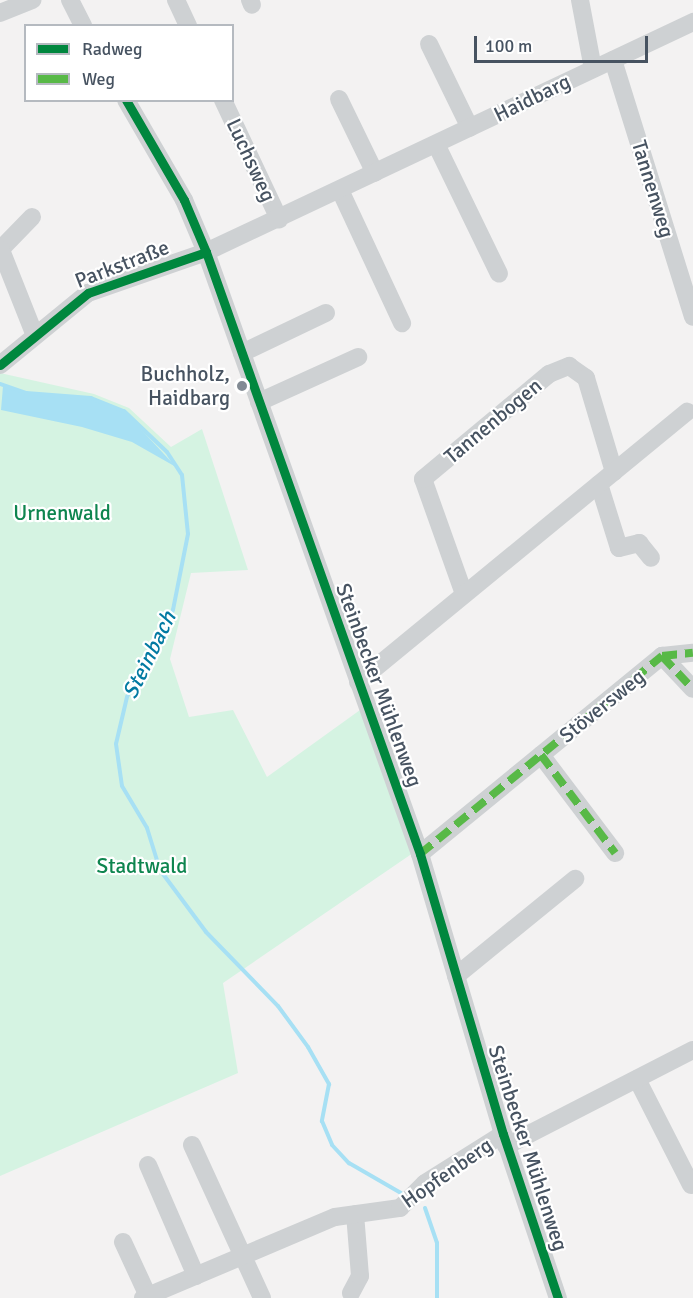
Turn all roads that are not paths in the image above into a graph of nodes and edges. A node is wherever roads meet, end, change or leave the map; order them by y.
1 (33, 0) edge
2 (70, 0) edge
3 (176, 0) edge
4 (580, 0) edge
5 (0, 13) edge
6 (693, 23) edge
7 (82, 24) edge
8 (187, 24) edge
9 (429, 44) dead end
10 (613, 60) junction
11 (594, 69) junction
12 (339, 99) dead end
13 (127, 102) edge
14 (224, 102) edge
15 (470, 128) junction
16 (436, 144) junction
17 (375, 173) junction
18 (340, 190) junction
19 (32, 217) dead end
20 (279, 219) junction
21 (1, 250) edge
22 (206, 252) junction
23 (499, 274) dead end
24 (326, 313) dead end
25 (693, 317) edge
26 (402, 323) dead end
27 (35, 336) junction
28 (242, 353) junction
29 (358, 357) dead end
30 (0, 365) edge
31 (259, 402) junction
32 (687, 412) dead end
33 (614, 472) junction
34 (599, 484) junction
35 (651, 558) dead end
36 (464, 594) junction
37 (693, 653) edge
38 (662, 656) junction
39 (358, 681) junction
40 (693, 689) edge
41 (541, 755) junction
42 (615, 853) dead end
43 (420, 854) junction
44 (572, 874) dead end
45 (454, 971) junction
46 (693, 1050) edge
47 (637, 1079) junction
48 (504, 1140) junction
49 (192, 1145) dead end
50 (148, 1165) dead end
51 (691, 1185) dead end
52 (355, 1214) junction
53 (123, 1242) dead end
54 (242, 1256) junction
55 (196, 1276) junction
56 (351, 1293) dead end
57 (146, 1297) edge
58 (262, 1298) edge
59 (558, 1298) edge

1 - 5 street
2 - 7 street
3 - 8 street
4 - 11 street
6 - 10 street, Haidbarg
9 - 15 street, Haidbarg
10 - 11 street, Haidbarg
10 - 25 street, Tannenweg
11 - 15 street, Haidbarg
12 - 17 street
13 - 22 street, Steinbecker Mühlenweg
14 - 20 street, Luchsweg
15 - 16 street, Haidbarg
16 - 17 street, Haidbarg
16 - 23 street
17 - 18 street, Haidbarg
18 - 20 street, Haidbarg
18 - 26 street
19 - 21 street
20 - 22 street, Haidbarg
21 - 27 street
22 - 27 street, Parkstraße
22 - 28 street, Steinbecker Mühlenweg
24 - 28 street
27 - 30 street, Parkstraße
28 - 31 street, Steinbecker Mühlenweg
29 - 31 street
31 - 39 street, Steinbecker Mühlenweg
32 - 33 street
33 - 34 street
33 - 36 street, Tannenbogen
34 - 35 street
34 - 36 street
36 - 39 street
37 - 38 street, Stöversweg
38 - 40 street, Stöversweg
38 - 41 street, Stöversweg
39 - 43 street, Steinbecker Mühlenweg
41 - 42 street, Stöversweg
41 - 43 street, Stöversweg
43 - 45 street, Steinbecker Mühlenweg
44 - 45 street
45 - 48 street, Steinbecker Mühlenweg
46 - 47 street, Hopfenberg
47 - 48 street, Hopfenberg
47 - 51 street
48 - 52 street, Hopfenberg
48 - 59 street, Steinbecker Mühlenweg
49 - 54 street
50 - 55 street
52 - 54 street, Hopfenberg
52 - 56 street
53 - 57 street, Hopfenberg
54 - 55 street, Hopfenberg
54 - 58 street
55 - 57 street, Hopfenberg

